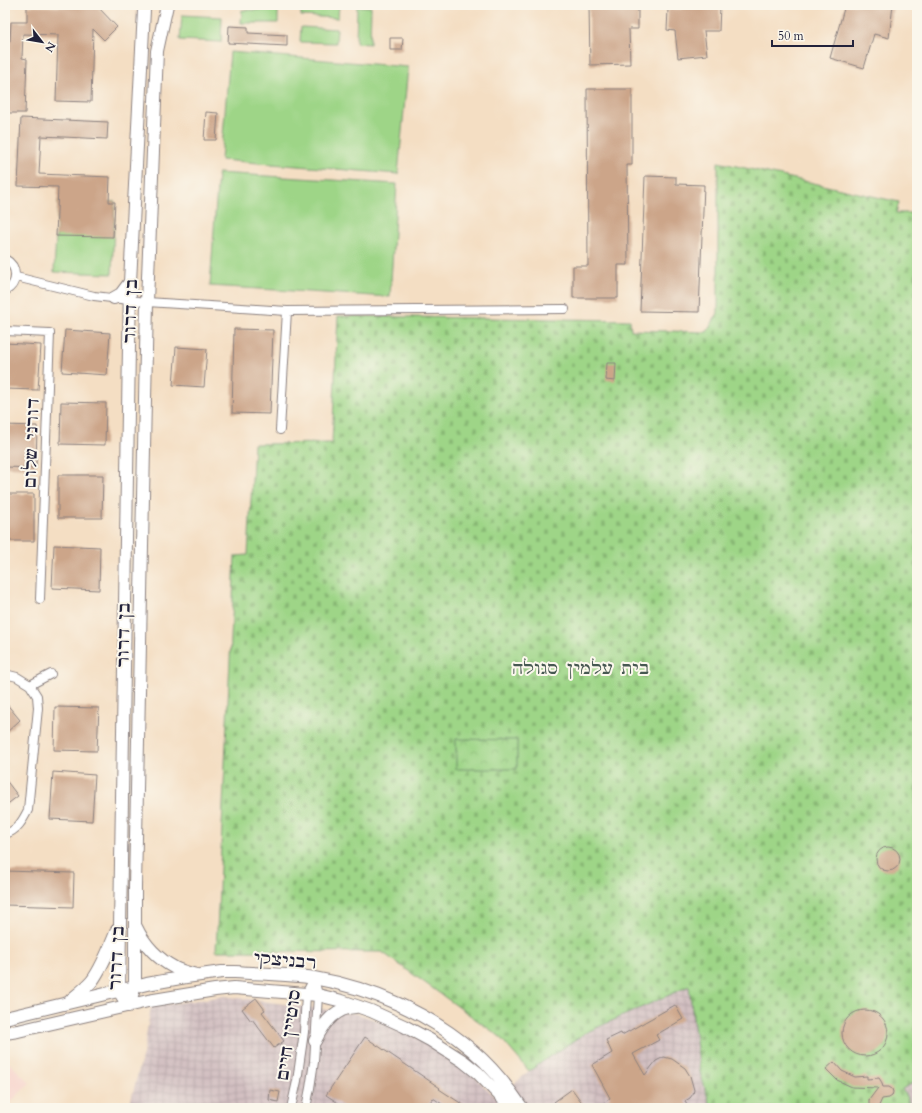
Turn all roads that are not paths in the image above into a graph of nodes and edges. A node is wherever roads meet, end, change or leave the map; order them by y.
1 (167, 5) edge
2 (144, 7) edge
3 (5, 259) edge
4 (16, 277) junction
5 (130, 282) junction
6 (5, 291) edge
7 (114, 298) junction
8 (131, 300) junction
9 (147, 302) junction
10 (565, 309) dead end
11 (287, 311) junction
12 (5, 331) edge
13 (280, 430) dead end
14 (40, 599) dead end
15 (5, 674) edge
16 (51, 674) dead end
17 (30, 685) junction
18 (5, 834) edge
19 (120, 921) junction
20 (135, 926) junction
21 (199, 976) junction
22 (314, 978) junction
23 (135, 987) junction
24 (119, 991) junction
25 (306, 994) junction
26 (318, 995) junction
27 (67, 1003) junction
28 (128, 1006) junction
29 (361, 1007) junction
30 (5, 1018) edge
31 (5, 1033) edge
32 (315, 1041) junction
33 (291, 1108) edge
34 (306, 1108) edge
35 (512, 1108) edge
36 (522, 1108) edge

1 - 9 street, בן דרור
2 - 5 street, בן דרור
3 - 4 street
4 - 6 street
4 - 7 street
5 - 7 street
5 - 8 street, בן דרור
7 - 8 street
8 - 9 street
8 - 19 street, בן דרור
9 - 11 street
9 - 20 street, בן דרור
10 - 11 street
11 - 13 street
12 - 14 street, דורני שלום
15 - 17 street
16 - 17 street
17 - 18 street
19 - 24 street, בן דרור
19 - 27 street
20 - 21 street
20 - 23 street, בן דרור
21 - 22 street, רבניצקי
21 - 23 street, רבניצקי
22 - 25 street, סוטיין חיים
22 - 26 street, סוטיין חיים
22 - 36 street, רבניצקי
23 - 24 street, רבניצקי
23 - 28 street, בן דרור
24 - 27 street, רבניצקי
24 - 28 street, בן דרור
25 - 26 street, רבניצקי
25 - 28 street, רבניצקי
25 - 33 street, סוטיין חיים
26 - 29 street, רבניצקי
26 - 32 street, סוטיין חיים
27 - 30 street, רבניצקי
28 - 31 street, רבניצקי
29 - 32 street
29 - 35 street, רבניצקי
32 - 34 street, סוטיין חיים

